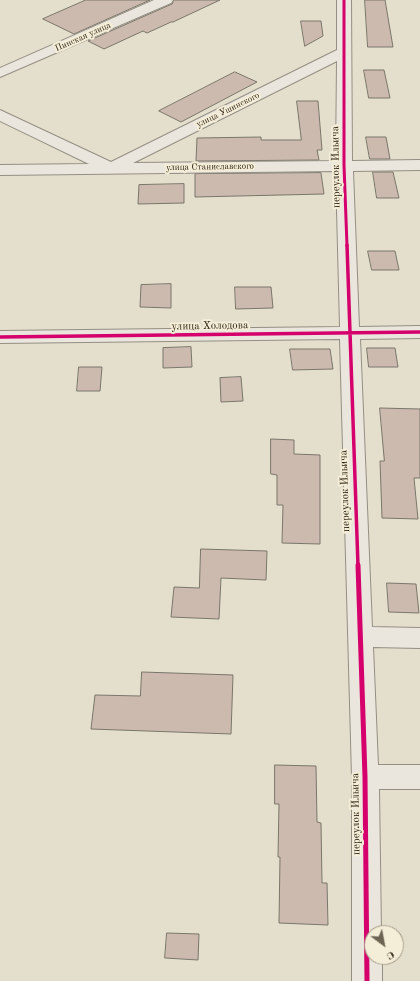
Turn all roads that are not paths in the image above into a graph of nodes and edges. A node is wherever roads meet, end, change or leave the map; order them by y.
1 (166, 0) edge
2 (344, 0) edge
3 (344, 52) junction
4 (0, 73) edge
5 (0, 115) edge
6 (344, 165) junction
7 (420, 165) edge
8 (111, 168) junction
9 (0, 170) edge
10 (420, 332) edge
11 (349, 333) junction
12 (0, 337) edge
13 (360, 637) junction
14 (420, 638) edge
15 (365, 777) junction
16 (420, 777) edge
17 (367, 981) edge

1 - 4 street, Пинская улица
2 - 3 street, переулок Ильича
3 - 6 street, переулок Ильича
3 - 8 street, улица Ушинского
5 - 8 street
6 - 7 street, улица Станиславского
6 - 8 street, улица Станиславского
6 - 11 street, переулок Ильича
8 - 9 street, улица Станиславского
10 - 11 street, улица Холодова
11 - 12 street, улица Холодова
11 - 13 street, переулок Ильича
13 - 14 street
13 - 15 street, переулок Ильича
15 - 16 street
15 - 17 street, переулок Ильича

